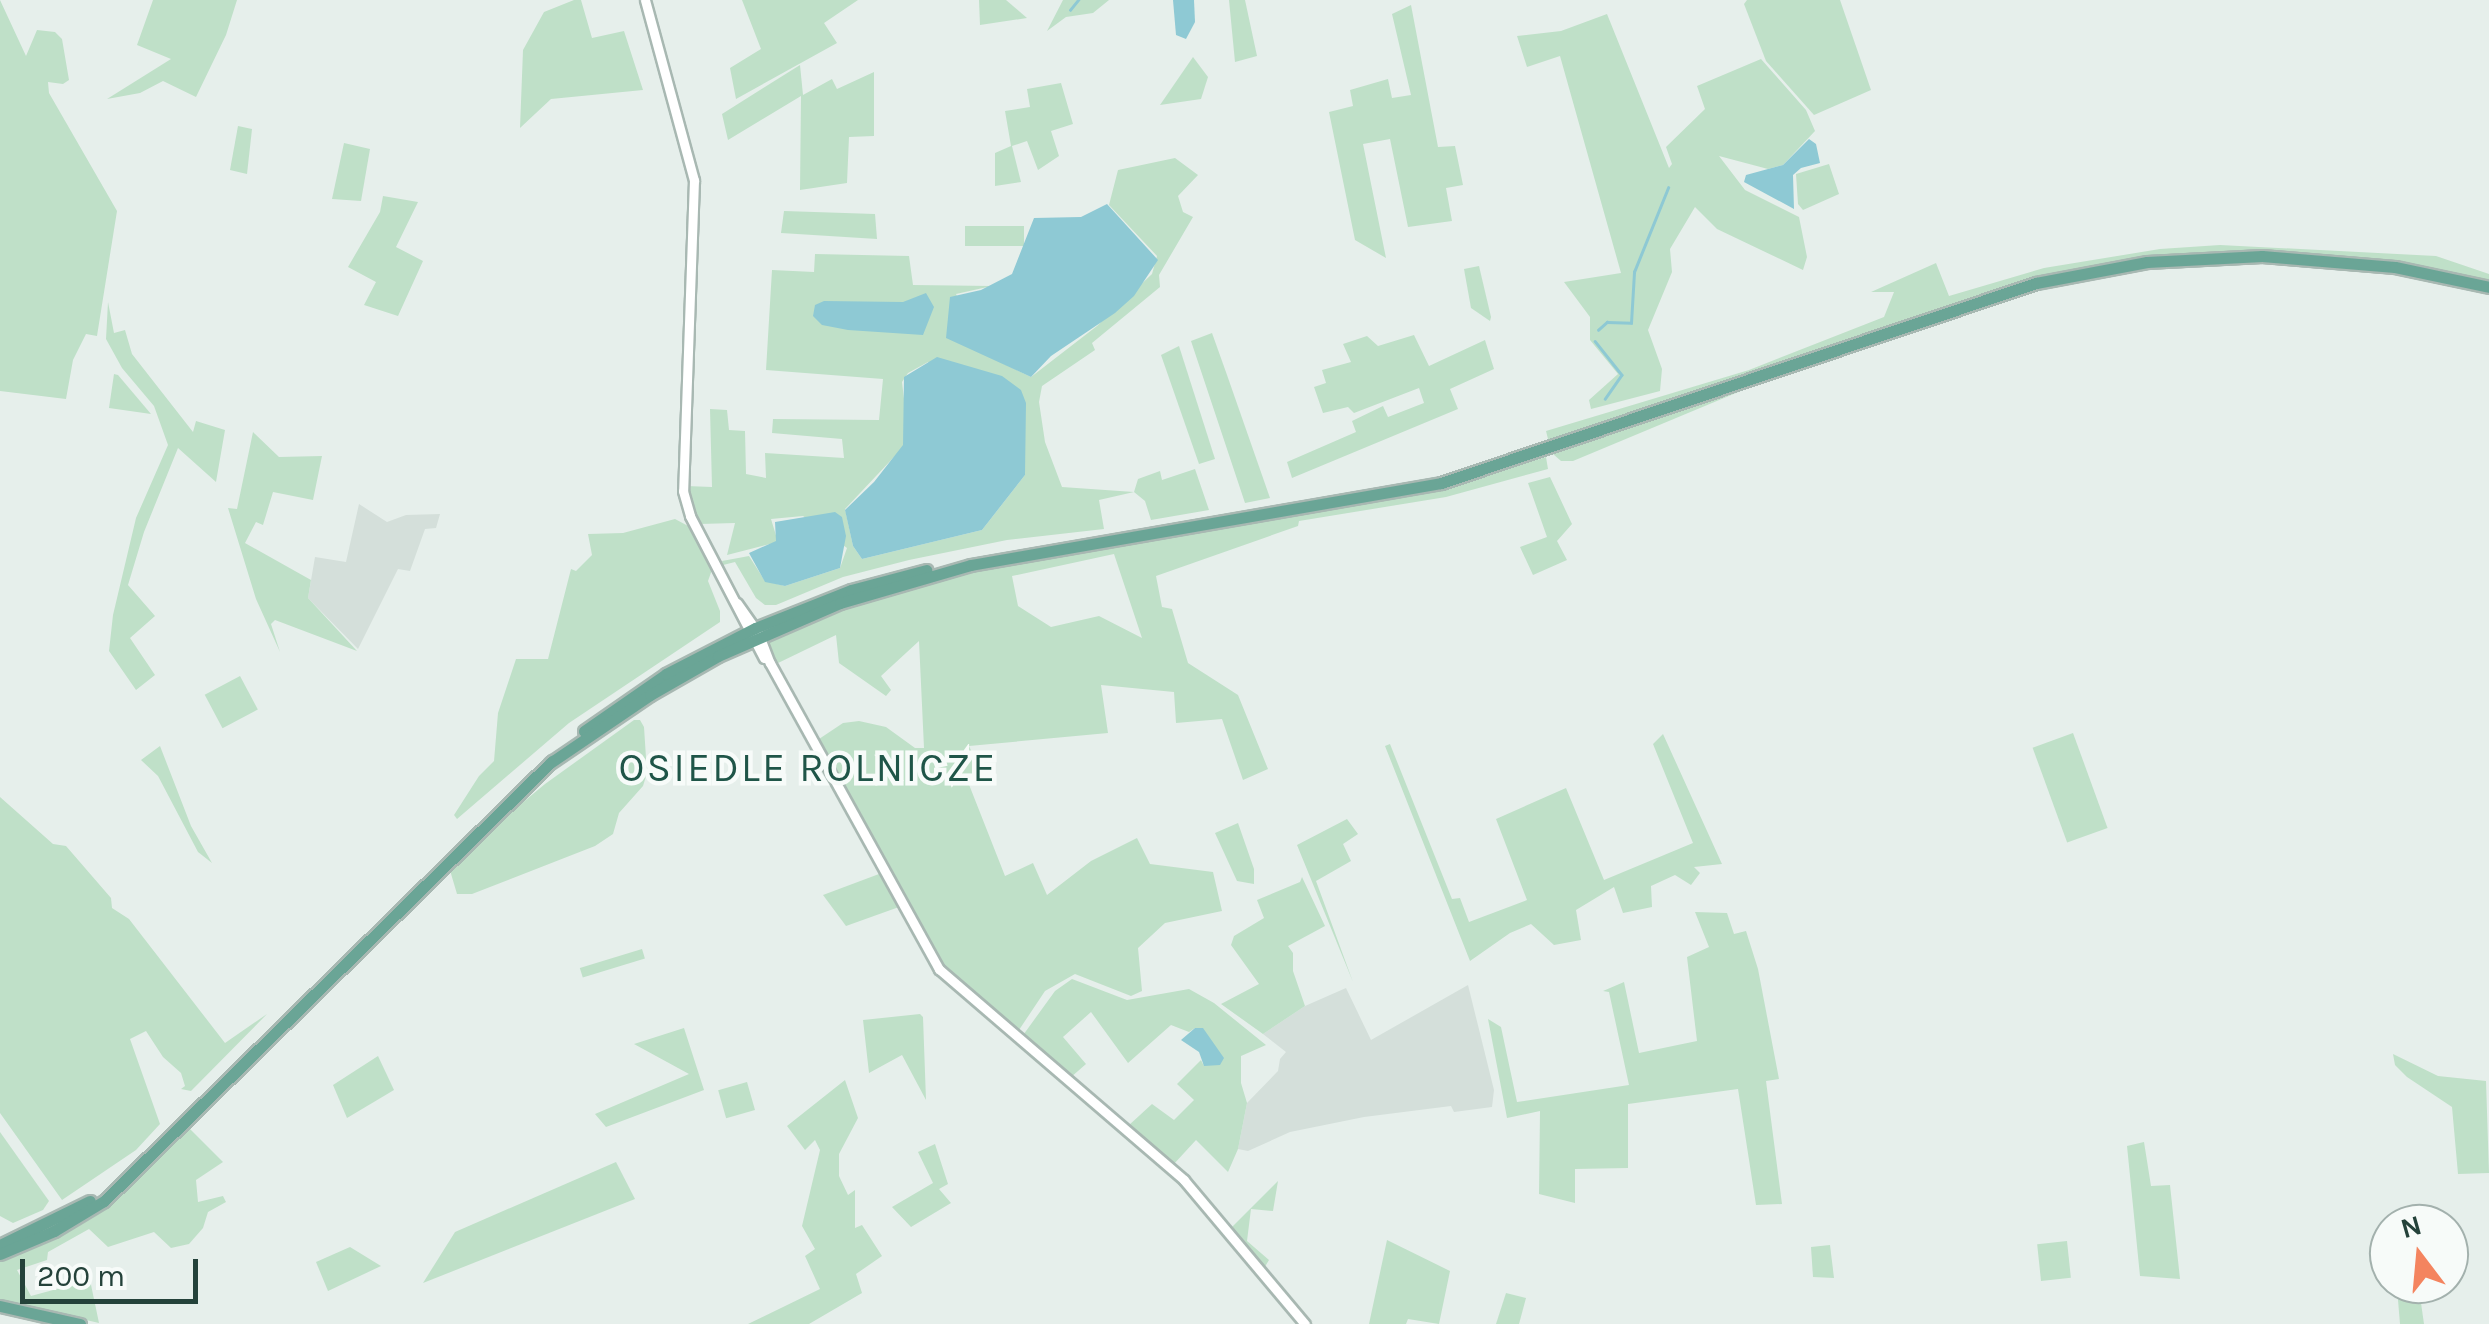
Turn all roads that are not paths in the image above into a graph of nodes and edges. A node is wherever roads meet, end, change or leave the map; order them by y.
1 (645, 0) edge
2 (2489, 287) edge
3 (754, 633) junction
4 (119, 1184) junction
5 (0, 1245) edge
6 (0, 1254) edge
7 (0, 1306) edge
8 (80, 1324) edge
9 (1305, 1324) edge

1 - 3 street
2 - 3 main road
3 - 4 main road
3 - 9 street
4 - 5 main road
4 - 6 main road
7 - 8 main road

